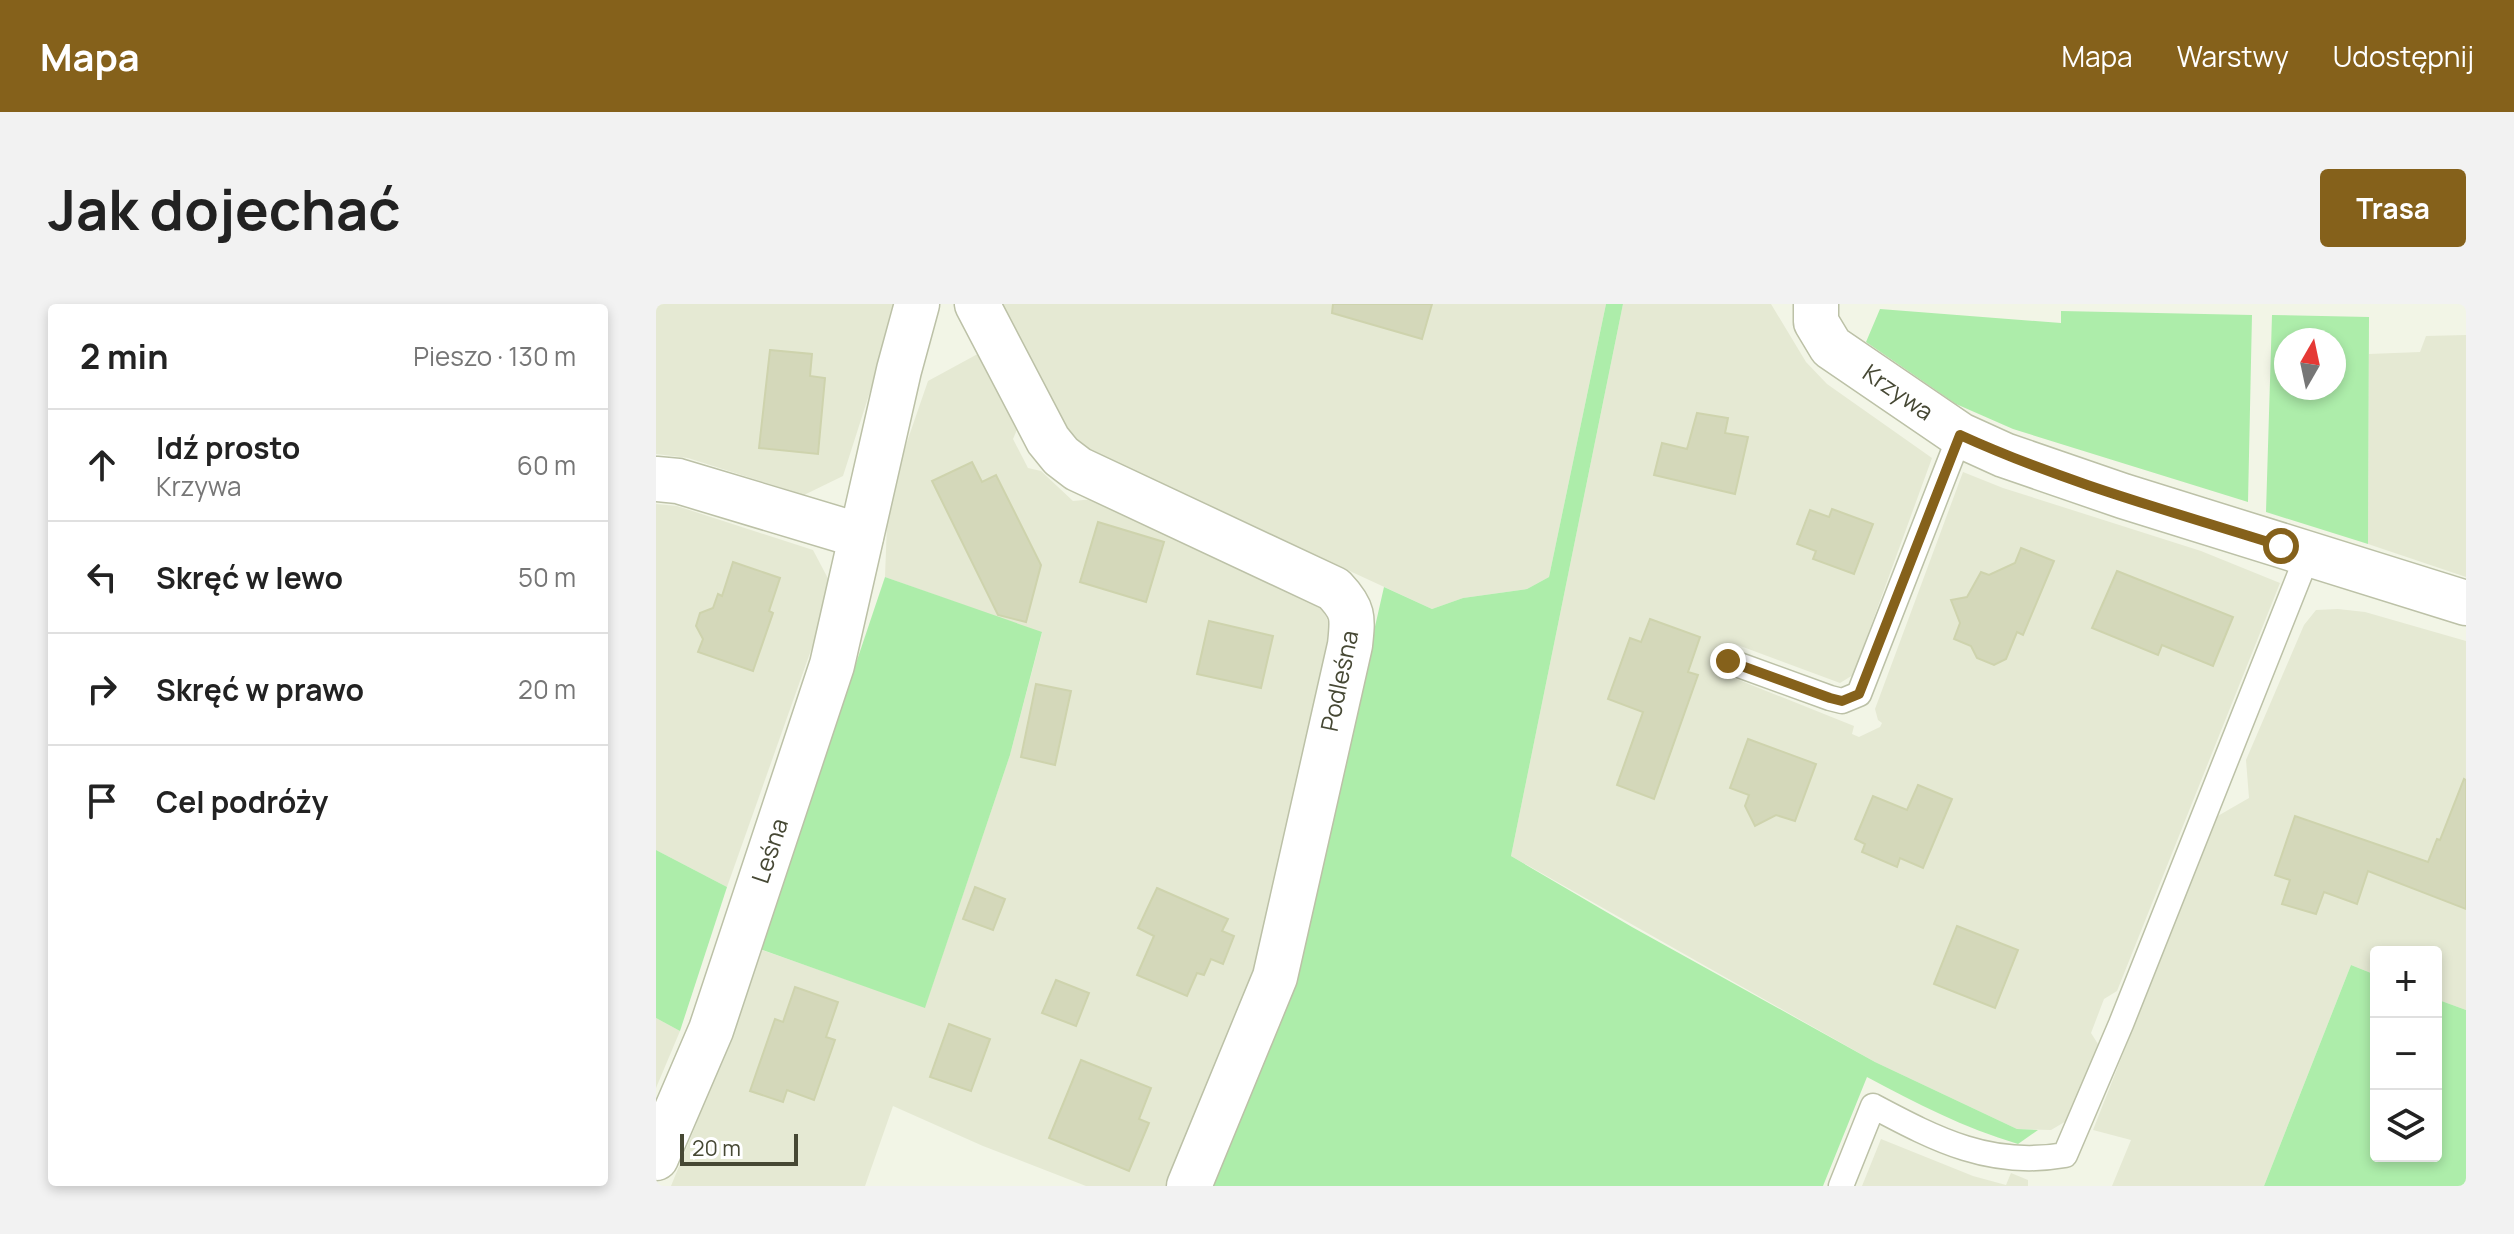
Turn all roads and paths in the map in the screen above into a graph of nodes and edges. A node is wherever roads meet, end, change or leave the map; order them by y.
1 (917, 304) edge
2 (977, 304) edge
3 (1816, 304) edge
4 (1960, 435) junction
5 (656, 479) edge
6 (861, 536) junction
7 (2308, 554) junction
8 (2466, 603) edge
9 (1728, 661) dead end
10 (656, 1158) edge
11 (1189, 1186) edge
12 (1841, 1186) edge

1 - 6 street, Leśna
2 - 11 street, Podleśna
3 - 4 street, Krzywa
4 - 7 street, Krzywa
4 - 9 lane
5 - 6 street
6 - 10 street, Leśna
7 - 8 street, Krzywa
7 - 12 lane

